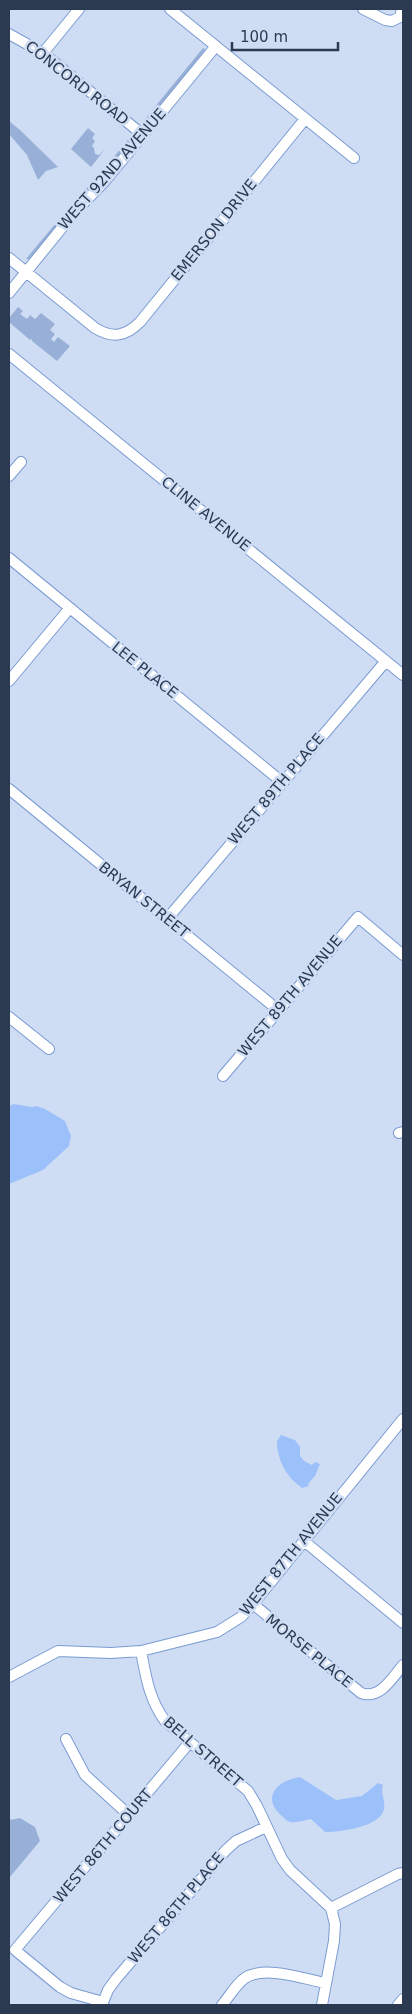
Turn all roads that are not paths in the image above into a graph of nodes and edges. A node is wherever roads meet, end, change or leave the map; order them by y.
1 (78, 9) edge
2 (170, 9) edge
3 (363, 9) edge
4 (402, 9) edge
5 (9, 34) edge
6 (216, 46) junction
7 (43, 53) junction
8 (305, 119) junction
9 (143, 134) junction
10 (354, 158) dead end
11 (9, 258) edge
12 (26, 272) junction
13 (9, 293) edge
14 (9, 354) edge
15 (21, 462) dead end
16 (9, 476) edge
17 (9, 558) edge
18 (69, 609) junction
19 (386, 661) junction
20 (403, 674) edge
21 (9, 681) edge
22 (282, 782) junction
23 (9, 789) edge
24 (167, 918) junction
25 (403, 955) edge
26 (278, 1010) junction
27 (9, 1017) edge
28 (49, 1049) dead end
29 (223, 1076) dead end
30 (403, 1419) edge
31 (304, 1541) junction
32 (253, 1604) junction
33 (403, 1623) edge
34 (141, 1651) junction
35 (403, 1665) edge
36 (9, 1677) edge
37 (66, 1739) dead end
38 (190, 1742) junction
39 (128, 1815) junction
40 (266, 1827) junction
41 (403, 1873) edge
42 (331, 1908) junction
43 (326, 1983) junction
44 (403, 1999) edge
45 (102, 2003) edge
46 (222, 2005) edge
47 (322, 2005) edge
48 (398, 2005) edge

1 - 7 street
2 - 6 street
3 - 4 street
5 - 7 street, CONCORD ROAD
6 - 8 street
6 - 9 street, WEST 92ND AVENUE
7 - 9 street, CONCORD ROAD
8 - 10 street
8 - 12 street, EMERSON DRIVE
9 - 12 street, WEST 92ND AVENUE
11 - 12 street
12 - 13 street, WEST 92ND AVENUE
14 - 19 street, CLINE AVENUE
15 - 16 street
17 - 18 street, LEE PLACE
18 - 21 street
18 - 22 street, LEE PLACE
19 - 20 street, CLINE AVENUE
19 - 22 street, WEST 89TH PLACE
22 - 24 street, WEST 89TH PLACE
23 - 24 street, BRYAN STREET
24 - 26 street, BRYAN STREET
25 - 26 street, WEST 89TH AVENUE
26 - 29 street, WEST 89TH AVENUE
27 - 28 street
30 - 31 street, WEST 87TH AVENUE
31 - 32 street, WEST 87TH AVENUE
31 - 33 street
32 - 34 street, WEST 87TH AVENUE
32 - 35 street, MORSE PLACE
34 - 36 street, WEST 87TH AVENUE
34 - 38 street, BELL STREET
37 - 39 street
38 - 39 street, WEST 86TH COURT
38 - 40 street, BELL STREET
39 - 45 street, WEST 86TH COURT
40 - 42 street, BELL STREET
40 - 45 street, WEST 86TH PLACE
41 - 42 street
42 - 43 street
43 - 46 street
43 - 47 street
44 - 48 street

